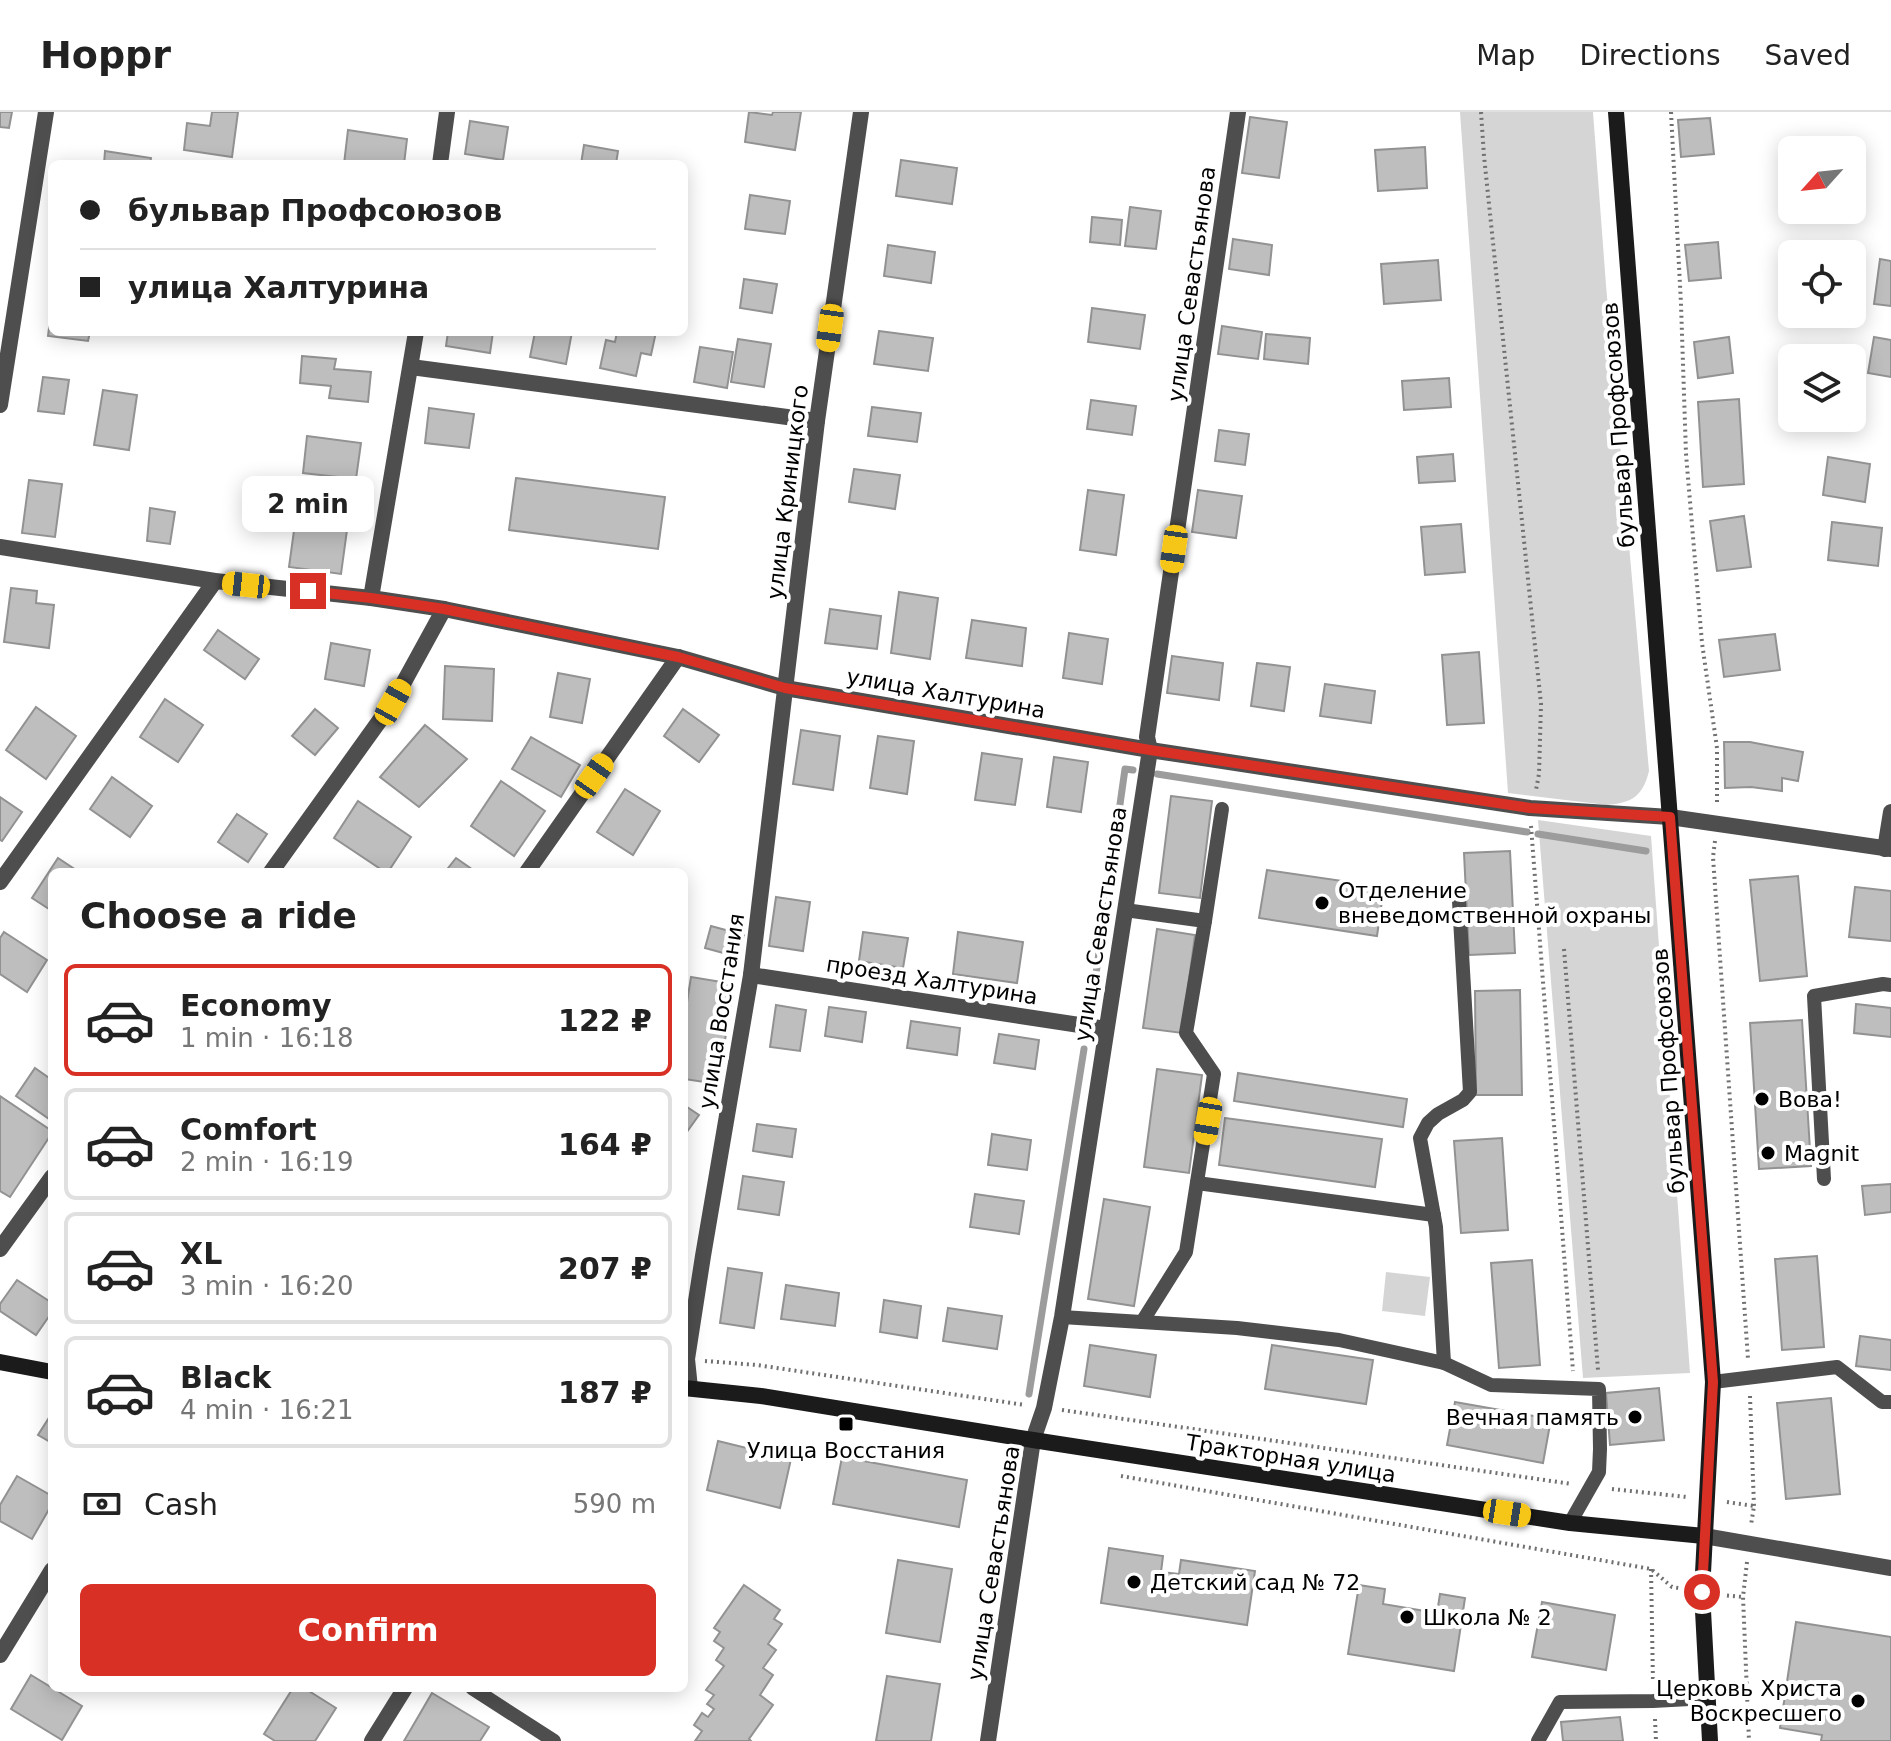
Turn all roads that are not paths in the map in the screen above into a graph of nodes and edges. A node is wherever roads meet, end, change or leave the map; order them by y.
1 (46, 112) edge
2 (447, 112) edge
3 (861, 112) edge
4 (1238, 112) edge
5 (1616, 112) edge
6 (441, 160) edge
7 (415, 336) edge
8 (411, 367) junction
9 (0, 405) edge
10 (817, 421) junction
11 (0, 547) edge
12 (215, 581) junction
13 (371, 598) junction
14 (444, 609) junction
15 (678, 657) junction
16 (785, 688) junction
17 (1150, 750) junction
18 (1222, 809) dead end
19 (1891, 812) edge
20 (1670, 817) junction
21 (1888, 849) edge
22 (274, 868) edge
23 (530, 868) edge
24 (0, 882) edge
25 (1459, 901) dead end
26 (1125, 910) junction
27 (1205, 921) junction
28 (751, 975) junction
29 (1891, 985) edge
30 (1106, 1029) junction
31 (1824, 1179) dead end
32 (48, 1183) edge
33 (1197, 1183) junction
34 (1434, 1215) junction
35 (0, 1249) edge
36 (1062, 1317) junction
37 (1142, 1322) junction
38 (688, 1353) edge
39 (0, 1362) edge
40 (1444, 1363) junction
41 (48, 1371) edge
42 (1713, 1382) junction
43 (688, 1388) edge
44 (1891, 1402) edge
45 (1033, 1440) junction
46 (1570, 1523) junction
47 (1704, 1536) junction
48 (1891, 1568) edge
49 (48, 1577) edge
50 (0, 1655) edge
51 (403, 1692) edge
52 (478, 1692) edge
53 (1708, 1698) junction
54 (372, 1741) edge
55 (554, 1741) edge
56 (988, 1741) edge
57 (1538, 1741) edge
58 (1710, 1741) edge

1 - 9 street
2 - 6 street
3 - 10 street, улица Криницкого
4 - 17 street, улица Севастьянова
5 - 20 main road, бульвар Профсоюзов
7 - 8 street
8 - 10 street
8 - 13 street
10 - 16 street, улица Криницкого
11 - 12 street, улица Халтурина
12 - 13 street, улица Халтурина
12 - 24 street
13 - 14 street, улица Халтурина
14 - 15 street, улица Халтурина
14 - 22 street
15 - 16 street, улица Халтурина
15 - 23 street
16 - 17 street, улица Халтурина
16 - 28 street, улица Восстания
17 - 20 street, улица Халтурина
17 - 26 street, улица Севастьянова
18 - 27 lane
19 - 21 street
20 - 21 street, улица Халтурина
20 - 42 main road, бульвар Профсоюзов
25 - 34 lane
26 - 27 lane
26 - 30 street, улица Севастьянова
27 - 33 lane
28 - 30 street, проезд Халтурина
28 - 38 street, улица Восстания
29 - 31 lane
30 - 36 street, улица Севастьянова
32 - 35 street
33 - 34 lane
33 - 37 lane
34 - 40 lane
36 - 37 lane
36 - 45 street, улица Севастьянова
37 - 40 lane
39 - 41 main road
40 - 46 lane
42 - 44 lane
42 - 47 main road, бульвар Профсоюзов
43 - 45 main road, Тракторная улица
45 - 46 main road, Тракторная улица
45 - 56 street, улица Севастьянова
46 - 47 main road, Тракторная улица
47 - 48 street, Тракторная улица
47 - 53 main road, бульвар Профсоюзов
49 - 50 street
51 - 54 street
52 - 55 lane
53 - 57 lane
53 - 58 main road, бульвар Профсоюзов

